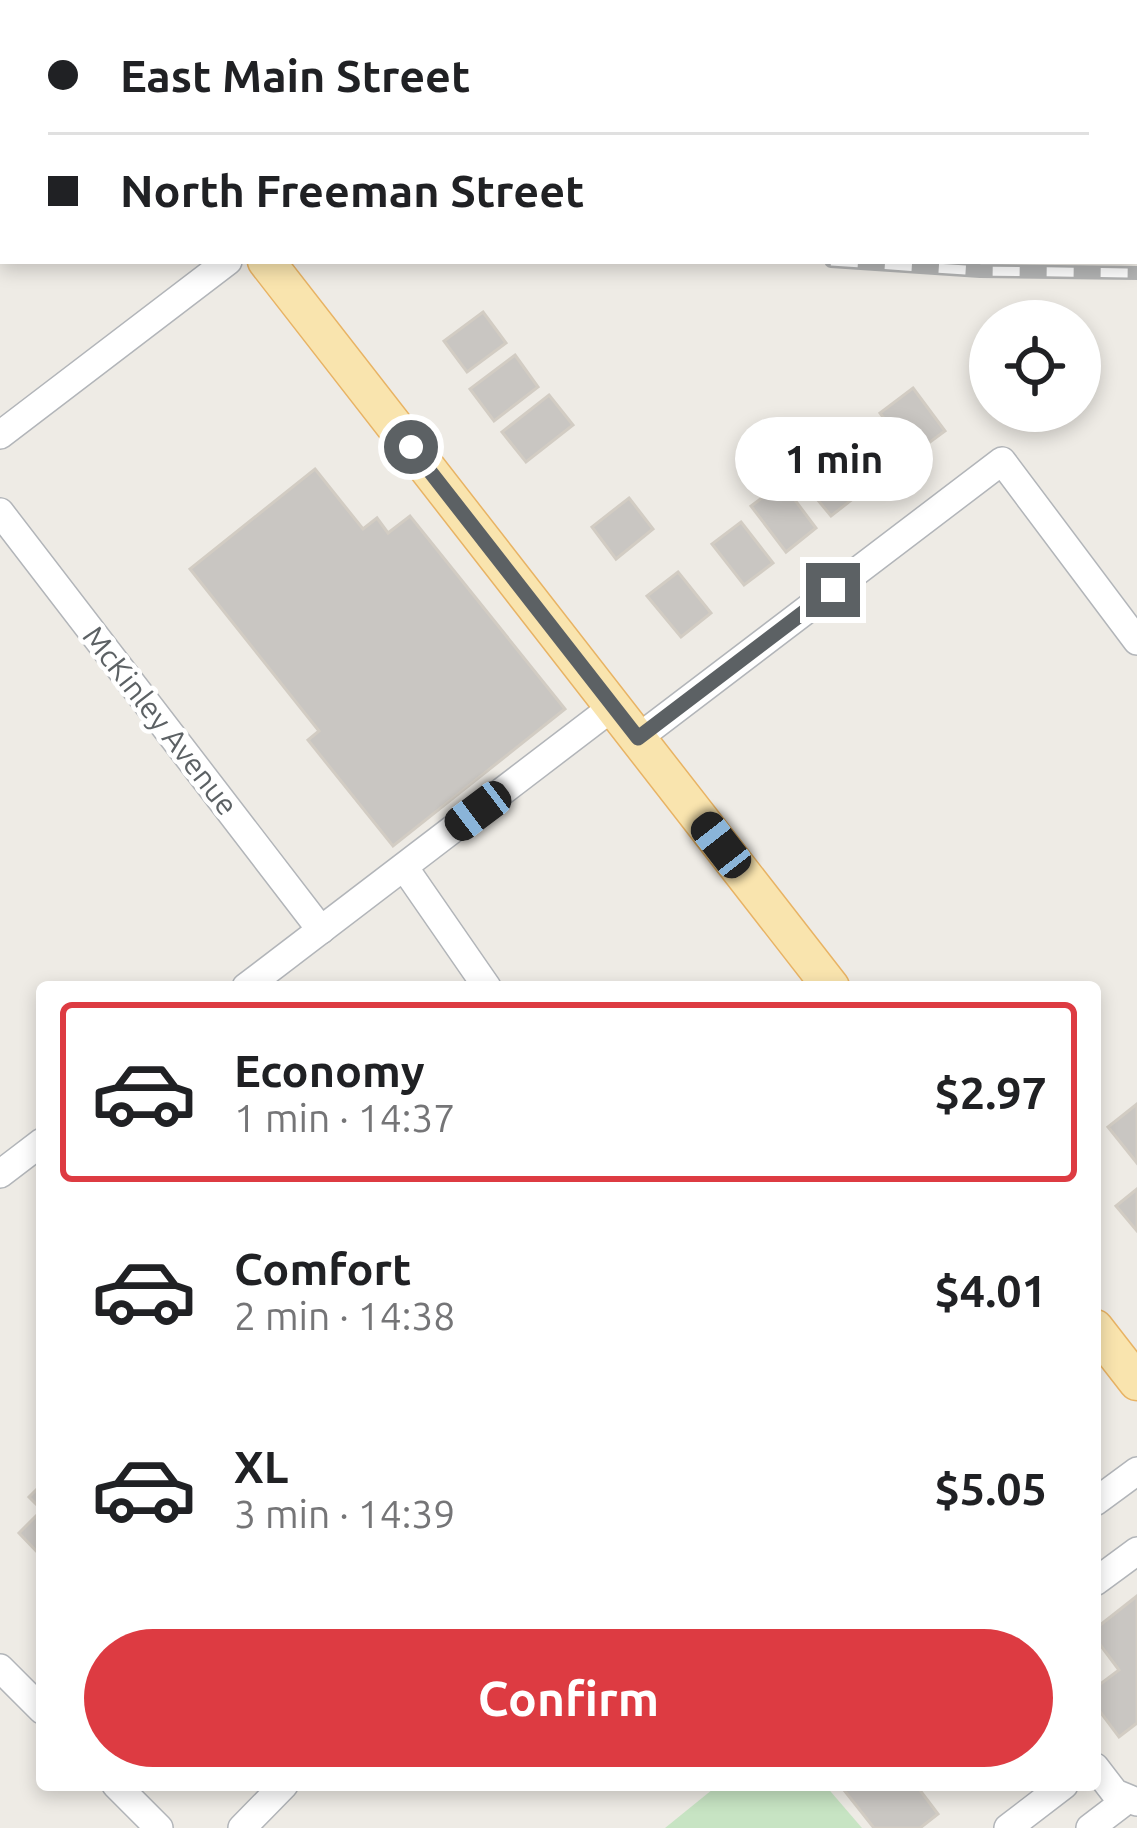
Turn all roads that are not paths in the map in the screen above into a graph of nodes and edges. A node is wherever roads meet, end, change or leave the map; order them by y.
1 (268, 264) edge
2 (199, 270) edge
3 (0, 436) edge
4 (0, 512) edge
5 (1137, 641) edge
6 (601, 717) junction
7 (638, 738) junction
8 (404, 867) junction
9 (321, 930) junction
10 (254, 981) edge
11 (484, 981) edge
12 (826, 981) edge
13 (36, 1147) edge
14 (0, 1174) edge
15 (1101, 1336) edge
16 (1137, 1382) edge
17 (1137, 1471) edge
18 (1101, 1498) edge
19 (1137, 1551) edge
20 (1101, 1578) edge
21 (0, 1667) edge
22 (36, 1704) edge
23 (1101, 1775) edge
24 (122, 1791) edge
25 (278, 1791) edge
26 (1056, 1791) edge
27 (1132, 1800) edge
28 (159, 1828) edge
29 (242, 1828) edge
30 (1008, 1828) edge
31 (1090, 1828) edge

1 - 6 main road
2 - 3 street
4 - 9 street, McKinley Avenue
5 - 7 street
6 - 7 main road
6 - 8 street
7 - 12 main road
8 - 9 street
8 - 11 street
9 - 10 street
13 - 14 street
15 - 16 main road
17 - 18 street
19 - 20 street
21 - 22 street
23 - 27 street
24 - 28 street
25 - 29 street
26 - 30 street
27 - 31 street

